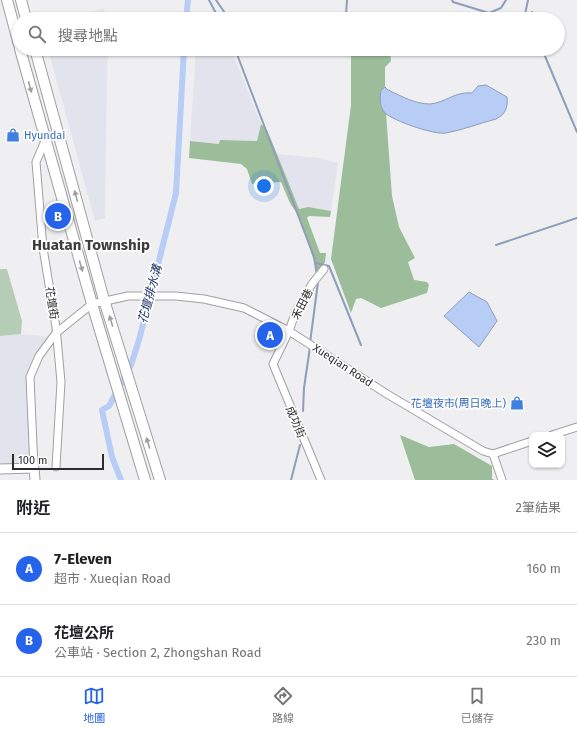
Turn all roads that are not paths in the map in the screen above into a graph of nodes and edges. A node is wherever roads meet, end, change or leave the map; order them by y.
1 (7, 0) edge
2 (21, 0) edge
3 (24, 12) edge
4 (12, 19) edge
5 (22, 56) edge
6 (37, 56) edge
7 (45, 141) junction
8 (324, 269) dead end
9 (104, 300) junction
10 (92, 304) junction
11 (290, 331) junction
12 (56, 334) junction
13 (273, 364) joint
14 (577, 427) edge
15 (561, 432) edge
16 (529, 442) edge
17 (493, 454) junction
18 (56, 467) dead end
19 (34, 468) junction
20 (0, 469) edge
21 (35, 480) edge
22 (146, 480) edge
23 (160, 480) edge
24 (321, 480) edge
25 (502, 480) edge

1 - 4 main road
2 - 3 main road
5 -> 7 main road
9 -> 6 main road
7 -> 10 main road
7 - 12 street, 花壇街
8 - 11 street, 禾田巷
9 - 10 street
9 - 11 street, Xueqian Road
23 -> 9 main road
10 - 12 street
10 - 22 main road
11 - 13 street, 禾田巷
11 - 17 street, Xueqian Road
12 - 18 street, 花壇街
12 - 19 street
13 - 24 street, 成功街
14 - 15 street
16 - 17 street
17 - 25 street
19 - 20 street
19 - 21 street

